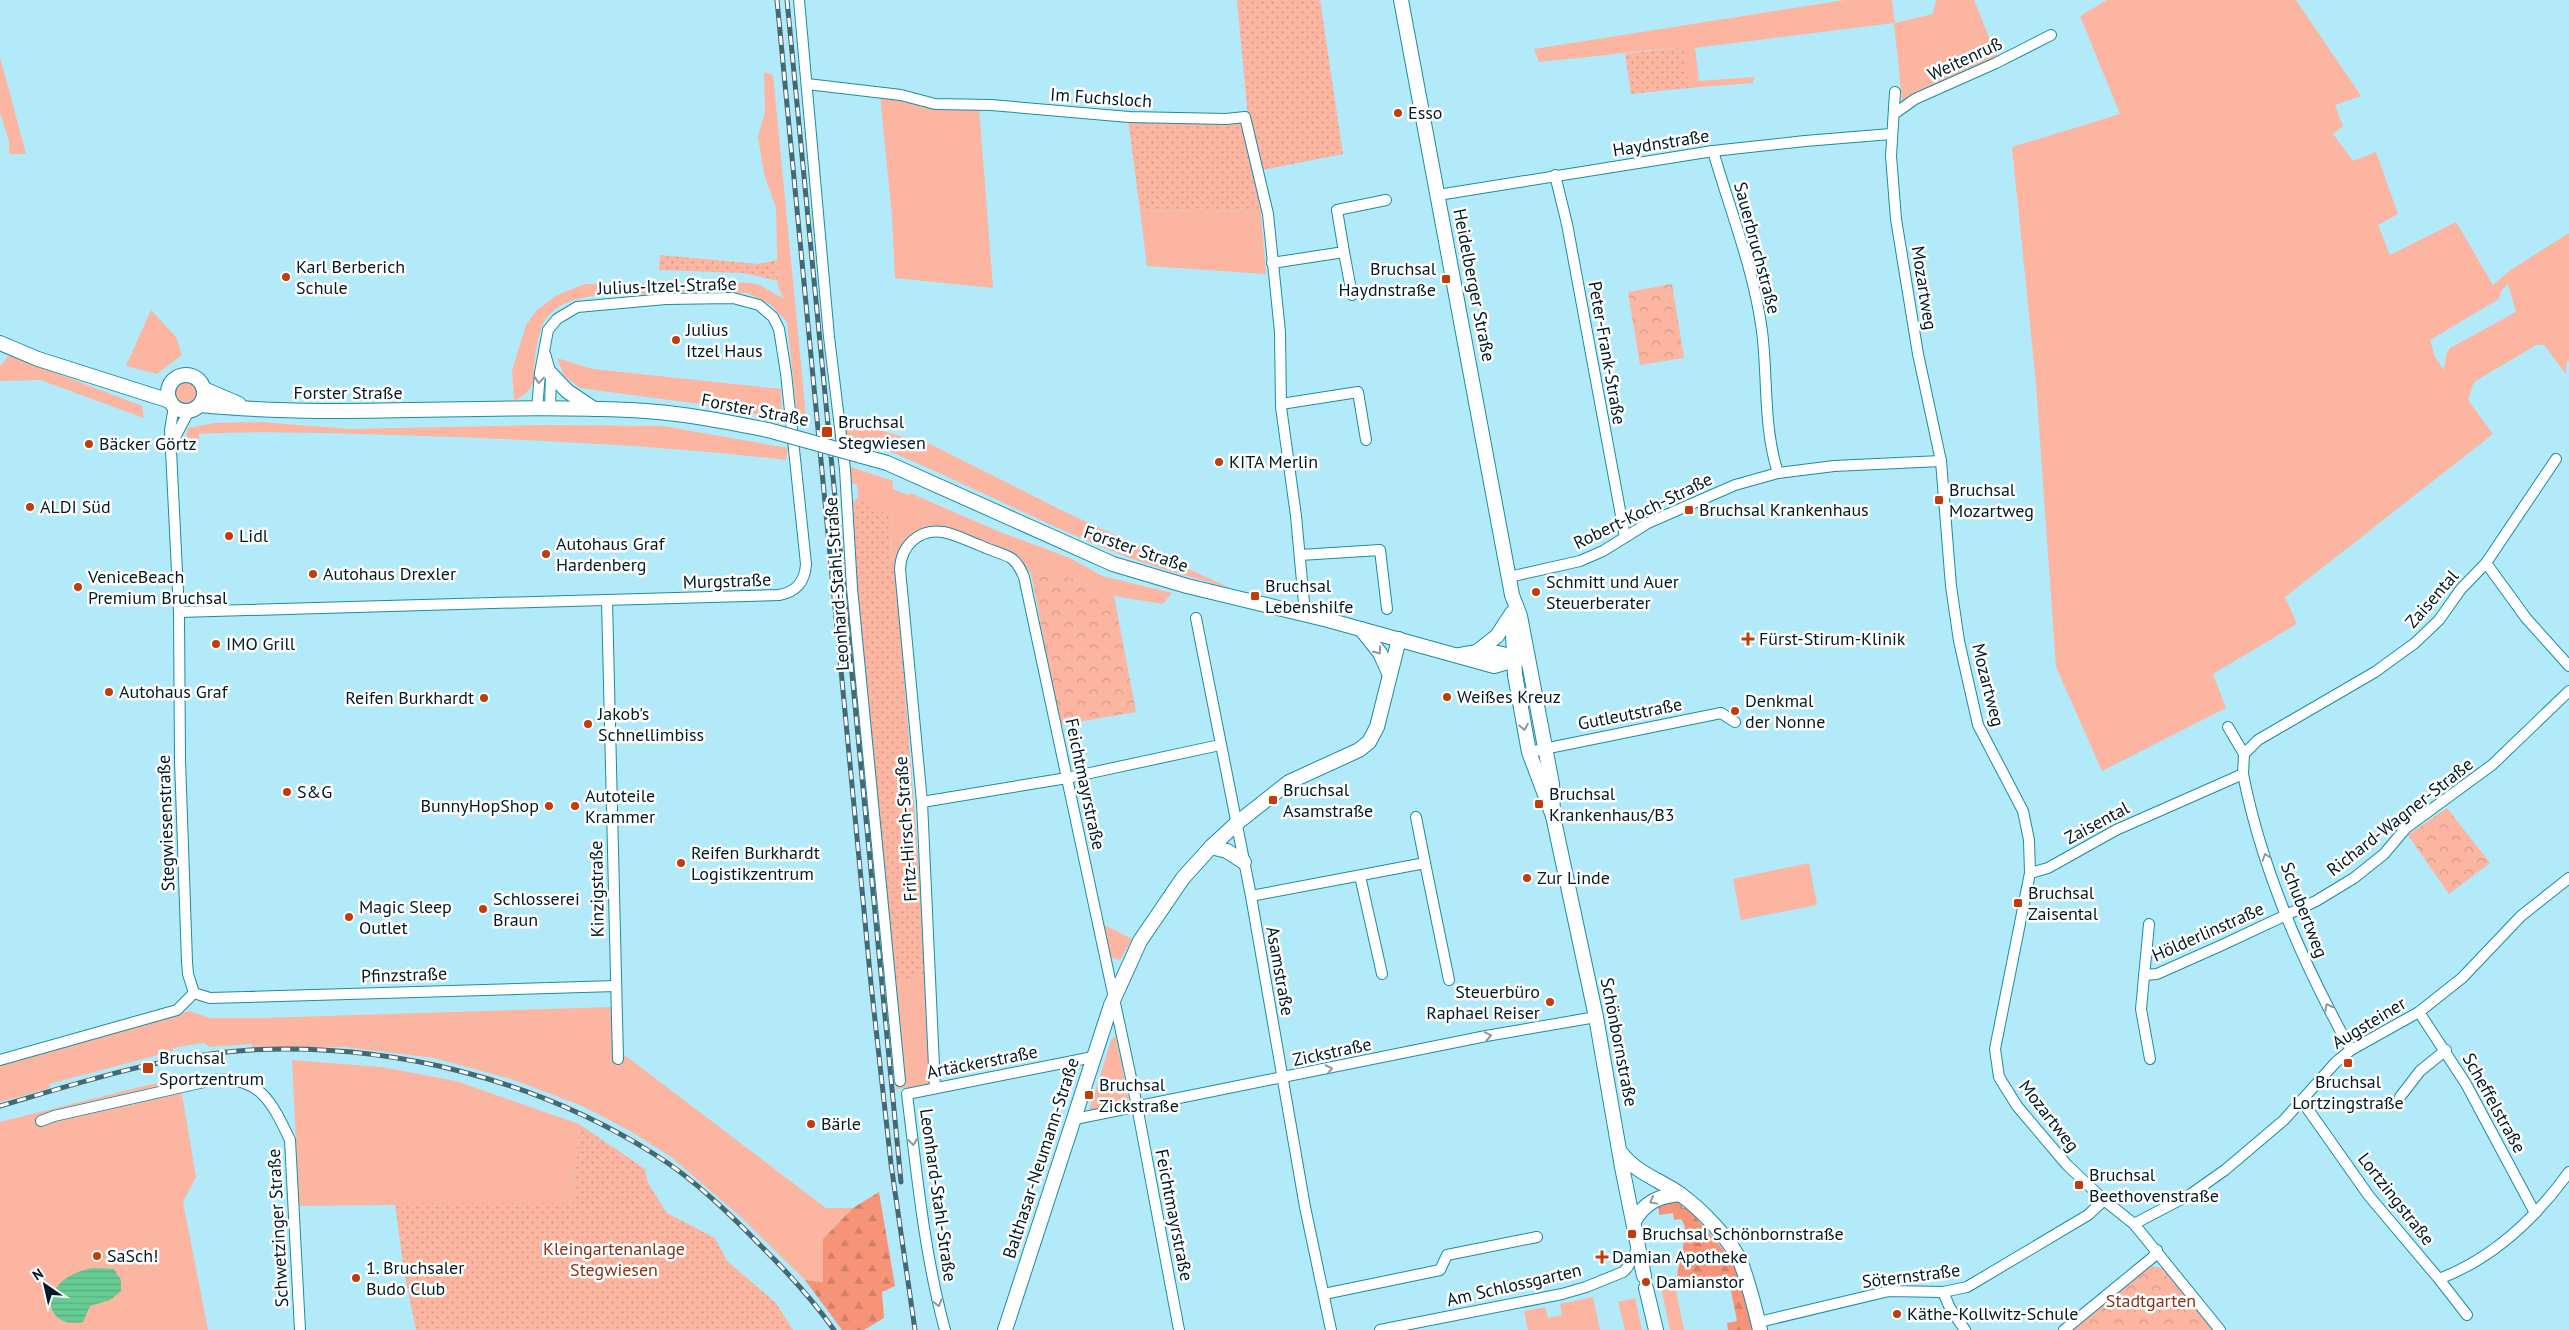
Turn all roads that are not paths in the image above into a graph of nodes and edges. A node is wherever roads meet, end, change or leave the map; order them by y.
1 (799, 0) edge
2 (1401, 0) edge
3 (2052, 35) dead end
4 (807, 84) junction
5 (1895, 92) dead end
6 (1894, 114) junction
7 (1891, 134) junction
8 (1713, 151) junction
9 (1555, 175) junction
10 (1438, 195) junction
11 (1386, 200) dead end
12 (1344, 252) junction
13 (1272, 263) junction
14 (1352, 295) dead end
15 (0, 343) edge
16 (545, 353) junction
17 (551, 374) junction
18 (170, 384) junction
19 (132, 388) junction
20 (204, 389) junction
21 (172, 404) junction
22 (1281, 404) junction
23 (247, 407) junction
24 (194, 408) junction
25 (544, 409) junction
26 (594, 410) junction
27 (1366, 440) dead end
28 (172, 444) junction
29 (2556, 459) dead end
30 (1941, 461) junction
31 (1778, 474) junction
32 (1625, 537) junction
33 (1300, 555) junction
34 (2486, 563) junction
35 (806, 564) joint
36 (1024, 577) joint
37 (1509, 577) junction
38 (1512, 595) junction
39 (607, 600) junction
40 (1387, 609) dead end
41 (179, 612) junction
42 (1512, 613) junction
43 (1305, 614) junction
44 (1196, 618) dead end
45 (1361, 629) junction
46 (1400, 639) junction
47 (1478, 651) junction
48 (1459, 655) junction
49 (1521, 658) junction
50 (2569, 666) edge
51 (1390, 675) junction
52 (2569, 691) edge
53 (1735, 722) dead end
54 (2228, 727) dead end
55 (1220, 745) junction
56 (1544, 748) junction
57 (1529, 752) junction
58 (2244, 754) junction
59 (2244, 774) junction
60 (1067, 778) junction
61 (922, 802) junction
62 (1553, 816) junction
63 (1416, 817) dead end
64 (1237, 823) junction
65 (1211, 847) junction
66 (1244, 862) junction
67 (1425, 863) junction
68 (2030, 873) junction
69 (1360, 876) junction
70 (2569, 878) edge
71 (1251, 896) junction
72 (2285, 916) junction
73 (2149, 924) dead end
74 (1382, 974) dead end
75 (2144, 975) junction
76 (1449, 980) dead end
77 (616, 986) junction
78 (194, 993) junction
79 (1114, 997) junction
80 (2419, 1012) junction
81 (1596, 1017) junction
82 (2351, 1050) junction
83 (2446, 1050) junction
84 (1093, 1057) junction
85 (618, 1058) dead end
86 (2150, 1059) dead end
87 (0, 1060) edge
88 (1281, 1079) junction
89 (900, 1081) dead end
90 (935, 1088) junction
91 (907, 1094) joint
92 (2400, 1097) dead end
93 (2302, 1101) junction
94 (1137, 1106) junction
95 (1075, 1119) junction
96 (40, 1121) dead end
97 (1620, 1152) junction
98 (2569, 1172) edge
99 (1680, 1194) junction
100 (2104, 1200) junction
101 (2535, 1213) junction
102 (1634, 1221) junction
103 (2134, 1224) junction
104 (1537, 1237) dead end
105 (1639, 1245) junction
106 (2157, 1250) junction
107 (2439, 1279) junction
108 (1943, 1292) junction
109 (1324, 1294) junction
110 (2467, 1315) dead end
111 (1759, 1326) edge
112 (1009, 1329) edge
113 (300, 1330) edge
114 (946, 1330) edge
115 (1179, 1330) edge
116 (1331, 1330) edge
117 (1380, 1330) edge
118 (1656, 1330) edge
119 (1965, 1330) edge
120 (2064, 1330) edge
121 (2220, 1330) edge

1 - 4 street, Leonhard-Stahl-Straße
2 - 10 street, Heidelberger Straße
3 - 6 street, Weitenruß
4 - 13 street, Im Fuchsloch
4 - 89 street, Leonhard-Stahl-Straße
5 - 6 street, Mozartweg
6 - 7 street, Mozartweg
7 - 8 street, Haydnstraße
7 - 30 street, Mozartweg
8 - 9 street, Haydnstraße
8 - 31 street, Sauerbruchstraße
9 - 10 street, Haydnstraße
9 - 32 street, Peter-Frank-Straße
10 - 37 street, Heidelberger Straße
11 - 12 street
12 - 13 street
12 - 14 street
13 - 22 street, Im Fuchsloch
15 - 19 street
16 - 17 street, Julius-Itzel-Straße
16 -> 25 street, Julius-Itzel-Straße
16 - 35 street, Julius-Itzel-Straße
17 - 25 street, Julius-Itzel-Straße
17 - 26 street
18 - 19 street
18 - 20 street
18 - 21 street
19 - 21 street
20 - 23 street, Forster Straße
20 - 24 street
21 - 24 street
21 - 28 street, Stegwiesenstraße
22 - 27 street
22 - 33 street, Im Fuchsloch
23 - 24 street, Forster Straße
23 - 25 street, Forster Straße
24 - 28 street, Stegwiesenstraße
25 - 26 street, Forster Straße
26 - 43 street, Forster Straße, bridge
28 - 41 street, Stegwiesenstraße
29 - 34 street, Zaisental
30 - 31 street, Robert-Koch-Straße
30 - 68 street, Mozartweg
31 - 32 street, Robert-Koch-Straße
32 - 37 street, Robert-Koch-Straße
33 - 40 street
33 - 43 street, Im Fuchsloch
34 - 50 street
34 - 58 street, Zaisental
35 - 39 street, Murgstraße
36 - 60 street, Feichtmayrstraße
36 - 61 street, Fritz-Hirsch-Straße
37 - 38 street, Heidelberger Straße
38 - 42 street
38 - 49 street
39 - 41 street, Murgstraße
39 - 77 street, Kinzigstraße
41 - 78 street, Stegwiesenstraße
42 - 47 street
42 - 49 street
43 - 45 street, Forster Straße
44 - 55 street, Asamstraße
45 - 46 street, Forster Straße
45 -> 51 street
46 - 48 street, Forster Straße
46 - 51 street, Balthasar-Neumann-Straße
47 - 48 street, Forster Straße
47 - 49 street, Forster Straße
48 - 49 street, Forster Straße
49 - 56 street, Schönbornstraße
49 -> 57 street, Schönbornstraße
51 - 64 street, Balthasar-Neumann-Straße
52 - 72 street, Richard-Wagner-Straße
53 - 56 street, Gutleutstraße
54 - 58 street
55 - 60 street
55 - 64 street, Asamstraße
56 - 57 street, Gutleutstraße
56 - 62 street, Schönbornstraße
57 - 62 street, Schönbornstraße
58 - 59 street
59 - 68 street, Zaisental
72 -> 59 street, Schubertweg
60 - 61 street
60 - 79 street, Feichtmayrstraße
61 - 90 street, Fritz-Hirsch-Straße
62 - 81 street, Schönbornstraße
63 - 67 street
64 - 65 street, Balthasar-Neumann-Straße
64 - 66 street, Asamstraße
65 - 66 street
65 - 79 street, Balthasar-Neumann-Straße
66 - 71 street, Asamstraße
67 - 69 street
67 - 76 street
68 - 100 street, Mozartweg
69 - 71 street
69 - 74 street
70 - 80 street, Augsteiner
71 - 88 street, Asamstraße
72 - 75 street, Hölderlinstraße
82 -> 72 street, Schubertweg
73 - 75 street
75 - 86 street
77 - 78 street, Pfinzstraße
77 - 85 street, Kinzigstraße
78 - 87 street
79 - 84 street, Balthasar-Neumann-Straße
79 - 94 street
80 - 82 street, Augsteiner
80 - 83 street, Scheffelstraße
88 -> 81 street, Zickstraße
81 - 97 street, Schönbornstraße
82 - 93 street, Augsteiner
83 - 92 street
83 - 101 street, Scheffelstraße
84 - 90 street, Artäckerstraße
84 - 95 street, Balthasar-Neumann-Straße
88 - 94 street, Zickstraße
88 - 109 street, Asamstraße
90 - 91 street, Artäckerstraße
91 -> 114 street, Leonhard-Stahl-Straße
93 - 103 street, Augsteiner
93 - 107 street, Lortzingstraße
94 - 95 street, Zickstraße
94 - 115 street, Feichtmayrstraße
95 - 112 street, Balthasar-Neumann-Straße
96 - 113 street, Schwetzinger Straße
97 - 99 street
97 - 102 street, Schönbornstraße
98 - 101 street
99 -> 102 street
99 - 111 street
100 - 103 street, Mozartweg
100 - 108 street, Söternstraße
101 - 107 street
102 - 105 street, Schönbornstraße
103 - 106 street, Mozartweg
104 - 109 street
105 - 117 street, Am Schlossgarten
105 - 118 street, Schönbornstraße
106 - 120 street
106 - 121 street, Mozartweg
107 - 110 street, Lortzingstraße
108 - 111 street, Söternstraße
108 - 119 street
109 - 116 street, Asamstraße

